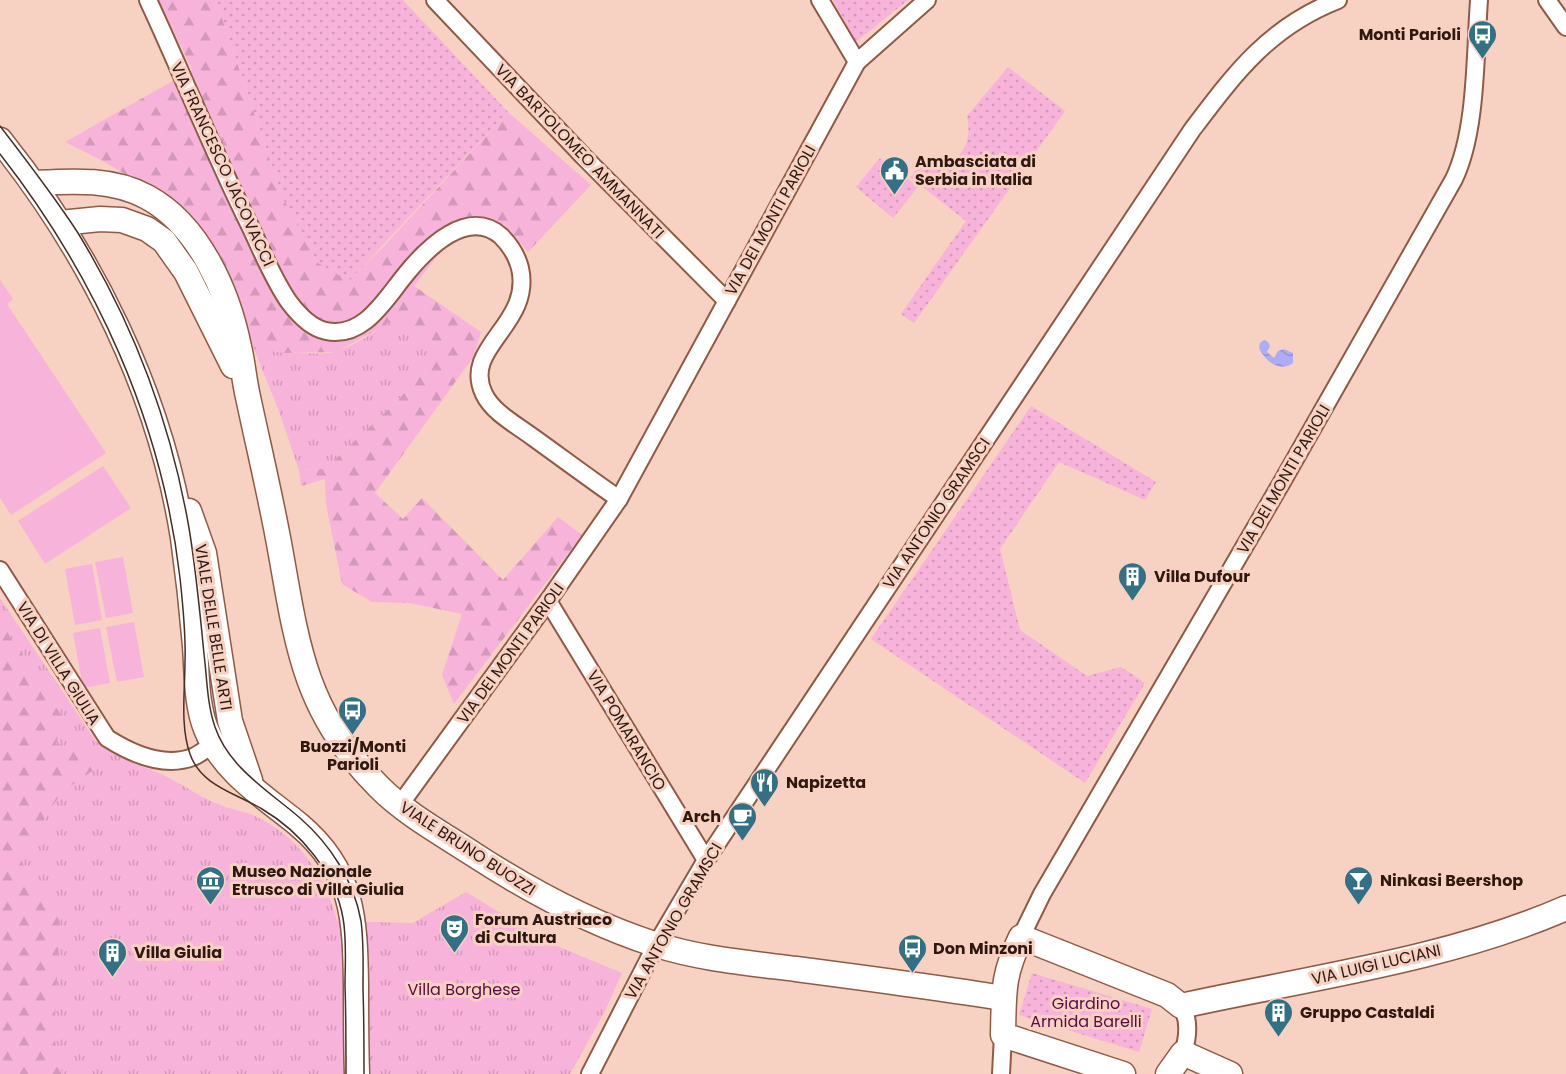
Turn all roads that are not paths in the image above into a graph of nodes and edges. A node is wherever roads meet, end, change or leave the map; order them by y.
1 (148, 0) edge
2 (435, 0) edge
3 (820, 0) edge
4 (927, 0) edge
5 (1338, 0) edge
6 (1479, 0) edge
7 (1547, 0) edge
8 (1566, 27) edge
9 (857, 62) junction
10 (0, 140) edge
11 (34, 183) junction
12 (60, 223) junction
13 (727, 301) junction
14 (247, 395) junction
15 (168, 469) junction
16 (619, 500) junction
17 (0, 570) edge
18 (548, 601) junction
19 (204, 750) junction
20 (253, 788) junction
21 (399, 806) junction
22 (706, 860) junction
23 (1566, 908) edge
24 (1021, 938) junction
25 (656, 945) junction
26 (1004, 998) junction
27 (1181, 1006) junction
28 (1003, 1035) junction
29 (1183, 1053) junction
30 (357, 1074) edge
31 (590, 1074) edge
32 (1001, 1074) edge
33 (1123, 1074) edge
34 (1167, 1074) edge
35 (1230, 1074) edge

1 - 16 street, VIA FRANCESCO JACOVACCI
2 - 13 street, VIA BARTOLOMEO AMMANNATI
3 - 9 street
4 - 9 street, VIA DEI MONTI PARIOLI
5 - 22 street, VIA ANTONIO GRAMSCI
6 - 24 street, VIA DEI MONTI PARIOLI
7 - 8 street
9 - 13 street, VIA DEI MONTI PARIOLI
10 - 11 street, VIALE DELLE BELLE ARTI
11 - 12 street, VIALE DELLE BELLE ARTI
11 - 14 street, VIALE BRUNO BUOZZI
12 - 14 street, VIALE BRUNO BUOZZI
12 - 15 street, VIALE DELLE BELLE ARTI
13 - 16 street, VIA DEI MONTI PARIOLI
14 - 21 street, VIALE BRUNO BUOZZI
15 - 19 street, VIALE DELLE BELLE ARTI
15 - 20 street, VIALE DELLE BELLE ARTI
16 - 18 street, VIA DEI MONTI PARIOLI
17 - 19 street, VIA DI VILLA GIULIA
18 - 21 street, VIA DEI MONTI PARIOLI
18 - 22 street, VIA POMARANCIO
19 - 20 street
20 - 30 street
21 - 25 street, VIALE BRUNO BUOZZI
22 - 25 street, VIA ANTONIO GRAMSCI
23 - 27 street, VIA LUIGI LUCIANI
24 - 26 street
24 - 27 street
25 - 26 street, VIALE BRUNO BUOZZI
25 - 31 street, VIA ANTONIO GRAMSCI
26 - 28 street
27 - 29 street
28 - 32 street
28 - 33 street
29 - 34 street
29 - 35 street

